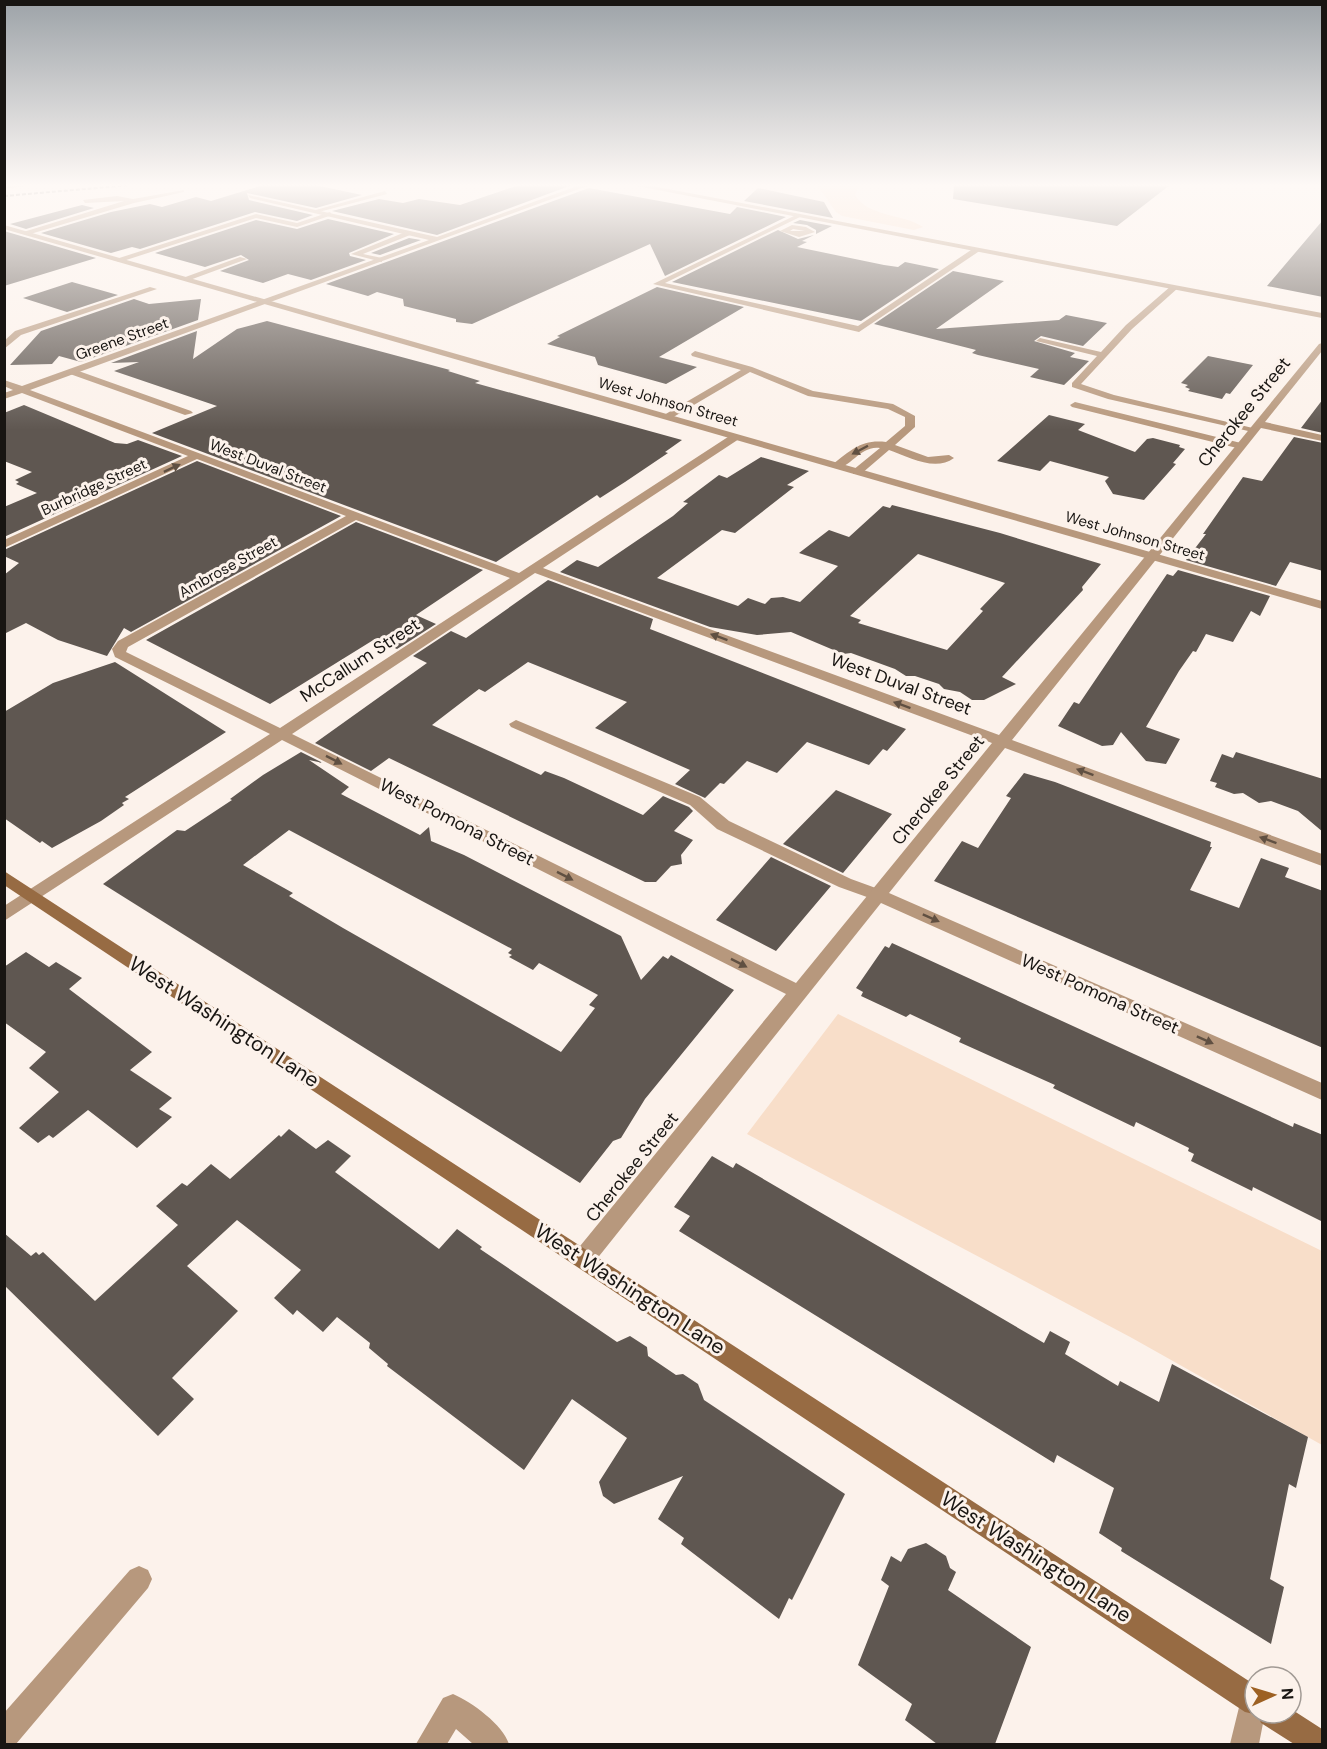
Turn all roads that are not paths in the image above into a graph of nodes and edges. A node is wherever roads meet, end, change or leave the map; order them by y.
1 (140, 267) edge
2 (221, 267) edge
3 (361, 267) edge
4 (695, 267) edge
5 (952, 267) edge
6 (1063, 267) edge
7 (184, 279) junction
8 (1174, 288) junction
9 (153, 289) dead end
10 (265, 302) junction
11 (1323, 316) edge
12 (1040, 341) dead end
13 (4, 346) edge
14 (1323, 346) edge
15 (695, 354) dead end
16 (1103, 355) junction
17 (749, 369) junction
18 (73, 372) junction
19 (4, 384) edge
20 (21, 390) junction
21 (4, 396) edge
22 (1075, 405) dead end
23 (188, 413) dead end
24 (667, 417) junction
25 (1256, 427) junction
26 (735, 437) junction
27 (1323, 438) edge
28 (887, 446) junction
29 (1241, 446) junction
30 (196, 456) junction
31 (949, 458) dead end
32 (837, 466) junction
33 (857, 472) junction
34 (354, 516) junction
35 (4, 545) edge
36 (1151, 556) junction
37 (535, 569) junction
38 (521, 578) junction
39 (1323, 605) edge
40 (118, 649) joint
41 (516, 724) dead end
42 (282, 735) junction
43 (1002, 742) junction
44 (1323, 860) edge
45 (4, 877) edge
46 (878, 895) junction
47 (34, 896) junction
48 (4, 915) edge
49 (798, 992) junction
50 (1323, 1092) edge
51 (584, 1258) junction
52 (139, 1579) dead end
53 (1243, 1694) edge
54 (1252, 1725) edge
55 (1290, 1725) edge
56 (4, 1736) edge
57 (430, 1744) edge
58 (495, 1744) edge
59 (1245, 1744) edge
60 (1319, 1744) edge

1 - 7 street, West Johnson Street
2 - 7 street
3 - 10 street, Greene Street
4 - 5 street
6 - 8 street
7 - 10 street, West Johnson Street
8 - 11 street
8 - 16 street
9 - 13 street
10 - 18 street, Greene Street
10 - 24 street, West Johnson Street
12 - 16 street
14 - 25 street, Cherokee Street
15 - 17 street
16 - 25 street
17 - 24 street
17 - 28 street
18 - 20 street, Greene Street
18 - 23 street
19 - 20 street, West Duval Street
20 - 21 street, Greene Street
20 - 30 street, West Duval Street
22 - 29 street
24 - 26 street, West Johnson Street
25 - 27 street
25 - 29 street, Cherokee Street
26 - 32 street, West Johnson Street
26 - 37 street, McCallum Street
28 - 31 street
28 -> 32 street
28 - 33 street
29 - 36 street, Cherokee Street
30 - 34 street, West Duval Street
35 -> 30 street, Burbridge Street
32 - 33 street, West Johnson Street
33 - 36 street, West Johnson Street
34 - 38 street, West Duval Street
34 - 40 street, Ambrose Street
36 - 39 street, West Johnson Street
36 - 43 street, Cherokee Street
37 - 38 street, McCallum Street
43 -> 37 street, West Duval Street
38 - 42 street, McCallum Street
40 - 42 street, West Pomona Street
41 - 46 street, West Pomona Street
42 - 47 street, McCallum Street
42 -> 49 street, West Pomona Street
44 -> 43 street, West Duval Street
43 - 46 street, Cherokee Street
45 - 47 main road, West Washington Lane
46 - 49 street, Cherokee Street
46 -> 50 street, West Pomona Street
47 - 48 street, McCallum Street
47 - 51 main road, West Washington Lane
49 - 51 street, Cherokee Street
51 - 53 main road, West Washington Lane
52 - 56 street
54 - 59 street
55 - 60 main road, West Washington Lane
57 - 58 street

